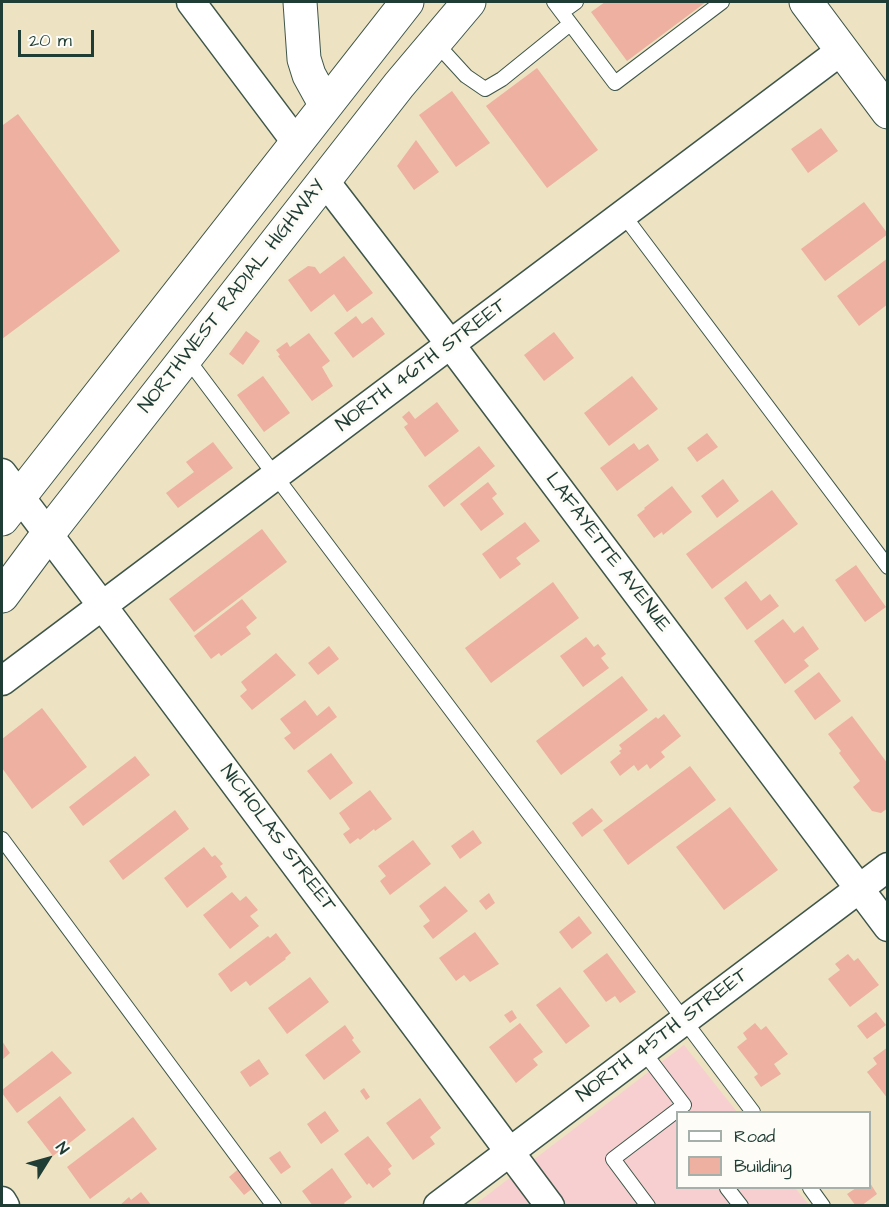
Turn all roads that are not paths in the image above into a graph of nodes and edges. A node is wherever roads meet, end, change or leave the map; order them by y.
1 (191, 2) edge
2 (300, 2) edge
3 (407, 2) edge
4 (468, 2) edge
5 (576, 2) edge
6 (722, 2) edge
7 (806, 2) edge
8 (558, 7) edge
9 (570, 24) junction
10 (434, 41) junction
11 (842, 50) junction
12 (325, 104) junction
13 (888, 112) edge
14 (296, 142) junction
15 (324, 180) junction
16 (622, 213) junction
17 (450, 344) junction
18 (186, 357) junction
19 (275, 476) junction
20 (7, 496) edge
21 (48, 534) junction
22 (888, 567) edge
23 (2, 596) edge
24 (103, 606) junction
25 (2, 681) edge
26 (2, 839) edge
27 (888, 867) edge
28 (859, 889) junction
29 (888, 927) edge
30 (684, 1021) junction
31 (644, 1051) junction
32 (685, 1109) edge
33 (752, 1111) edge
34 (676, 1115) edge
35 (509, 1152) junction
36 (728, 1189) edge
37 (811, 1189) edge
38 (2, 1201) edge
39 (5, 1206) edge
40 (274, 1206) edge
41 (438, 1206) edge
42 (550, 1206) edge
43 (648, 1206) edge
44 (741, 1206) edge
45 (823, 1206) edge

1 - 14 street
2 - 12 main road
3 - 12 main road
4 - 10 main road, NORTHWEST RADIAL HIGHWAY
5 - 8 lane
6 - 9 lane
7 - 11 main road
8 - 9 lane
9 - 10 lane
10 - 15 main road, NORTHWEST RADIAL HIGHWAY
11 - 13 main road
11 - 16 street, NORTH 46TH STREET
12 - 14 main road
14 - 20 main road
15 - 17 street, LAFAYETTE AVENUE
15 - 18 main road, NORTHWEST RADIAL HIGHWAY
16 - 17 street, NORTH 46TH STREET
16 - 22 lane
17 - 19 street, NORTH 46TH STREET
17 - 28 street, LAFAYETTE AVENUE
18 - 19 lane
18 - 21 main road, NORTHWEST RADIAL HIGHWAY
19 - 24 street, NORTH 46TH STREET
19 - 30 lane
20 - 21 street, NICHOLAS STREET
21 - 23 main road, NORTHWEST RADIAL HIGHWAY
21 - 24 street, NICHOLAS STREET
24 - 25 street, NORTH 46TH STREET
24 - 35 street, NICHOLAS STREET
26 - 40 lane
27 - 28 street, NORTH 45TH STREET
28 - 29 street, LAFAYETTE AVENUE
28 - 30 street, NORTH 45TH STREET
30 - 31 street, NORTH 45TH STREET
30 - 33 lane
31 - 32 lane
31 - 35 street, NORTH 45TH STREET
34 - 43 lane
35 - 41 street, NORTH 45TH STREET
35 - 42 street, NICHOLAS STREET
36 - 44 lane
37 - 45 lane
38 - 39 street

